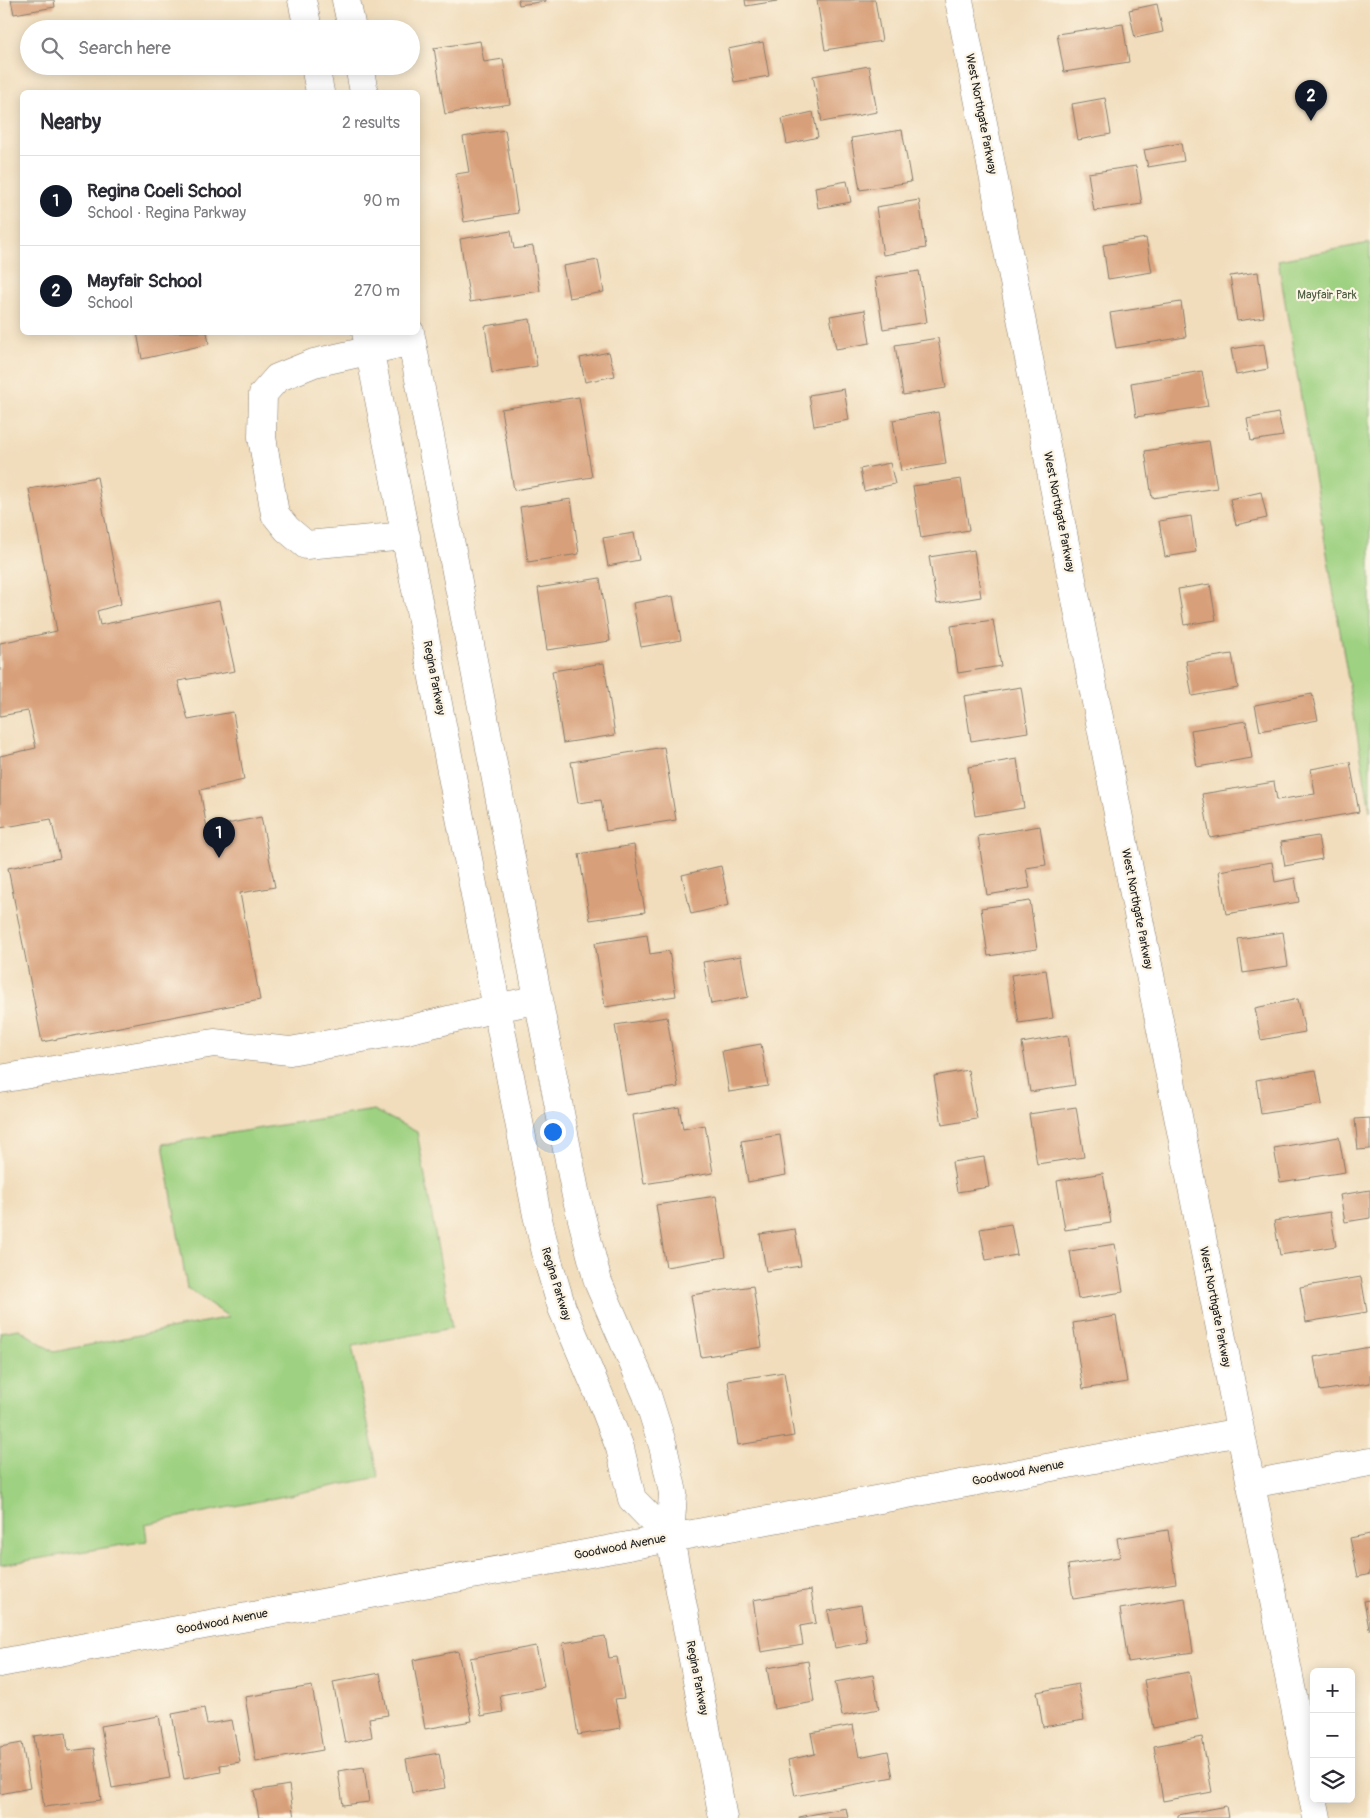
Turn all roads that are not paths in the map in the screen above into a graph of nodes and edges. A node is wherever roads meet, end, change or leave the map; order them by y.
1 (302, 0) edge
2 (346, 0) edge
3 (958, 0) edge
4 (306, 20) edge
5 (350, 20) edge
6 (317, 75) edge
7 (361, 75) edge
8 (320, 90) edge
9 (364, 90) edge
10 (411, 337) edge
11 (368, 341) edge
12 (406, 536) junction
13 (538, 999) junction
14 (497, 1008) junction
15 (0, 1079) edge
16 (1240, 1432) junction
17 (1370, 1462) edge
18 (1251, 1484) junction
19 (670, 1538) junction
20 (0, 1663) edge
21 (723, 1818) edge
22 (1317, 1818) edge

1 - 4 street
2 - 5 street
3 - 16 street, West Northgate Parkway
6 - 8 street
7 - 9 street
10 - 11 street, Regina Parkway
10 - 13 street, Regina Parkway
11 - 12 street, Regina Parkway
11 - 12 street
12 - 14 street, Regina Parkway
13 - 14 street
13 - 19 street, Regina Parkway
14 - 15 street
14 - 19 street, Regina Parkway
16 - 18 street, West Northgate Parkway
16 - 19 street, Goodwood Avenue
17 - 18 street
18 - 22 street, West Northgate Parkway
19 - 20 street, Goodwood Avenue
19 - 21 street, Regina Parkway

